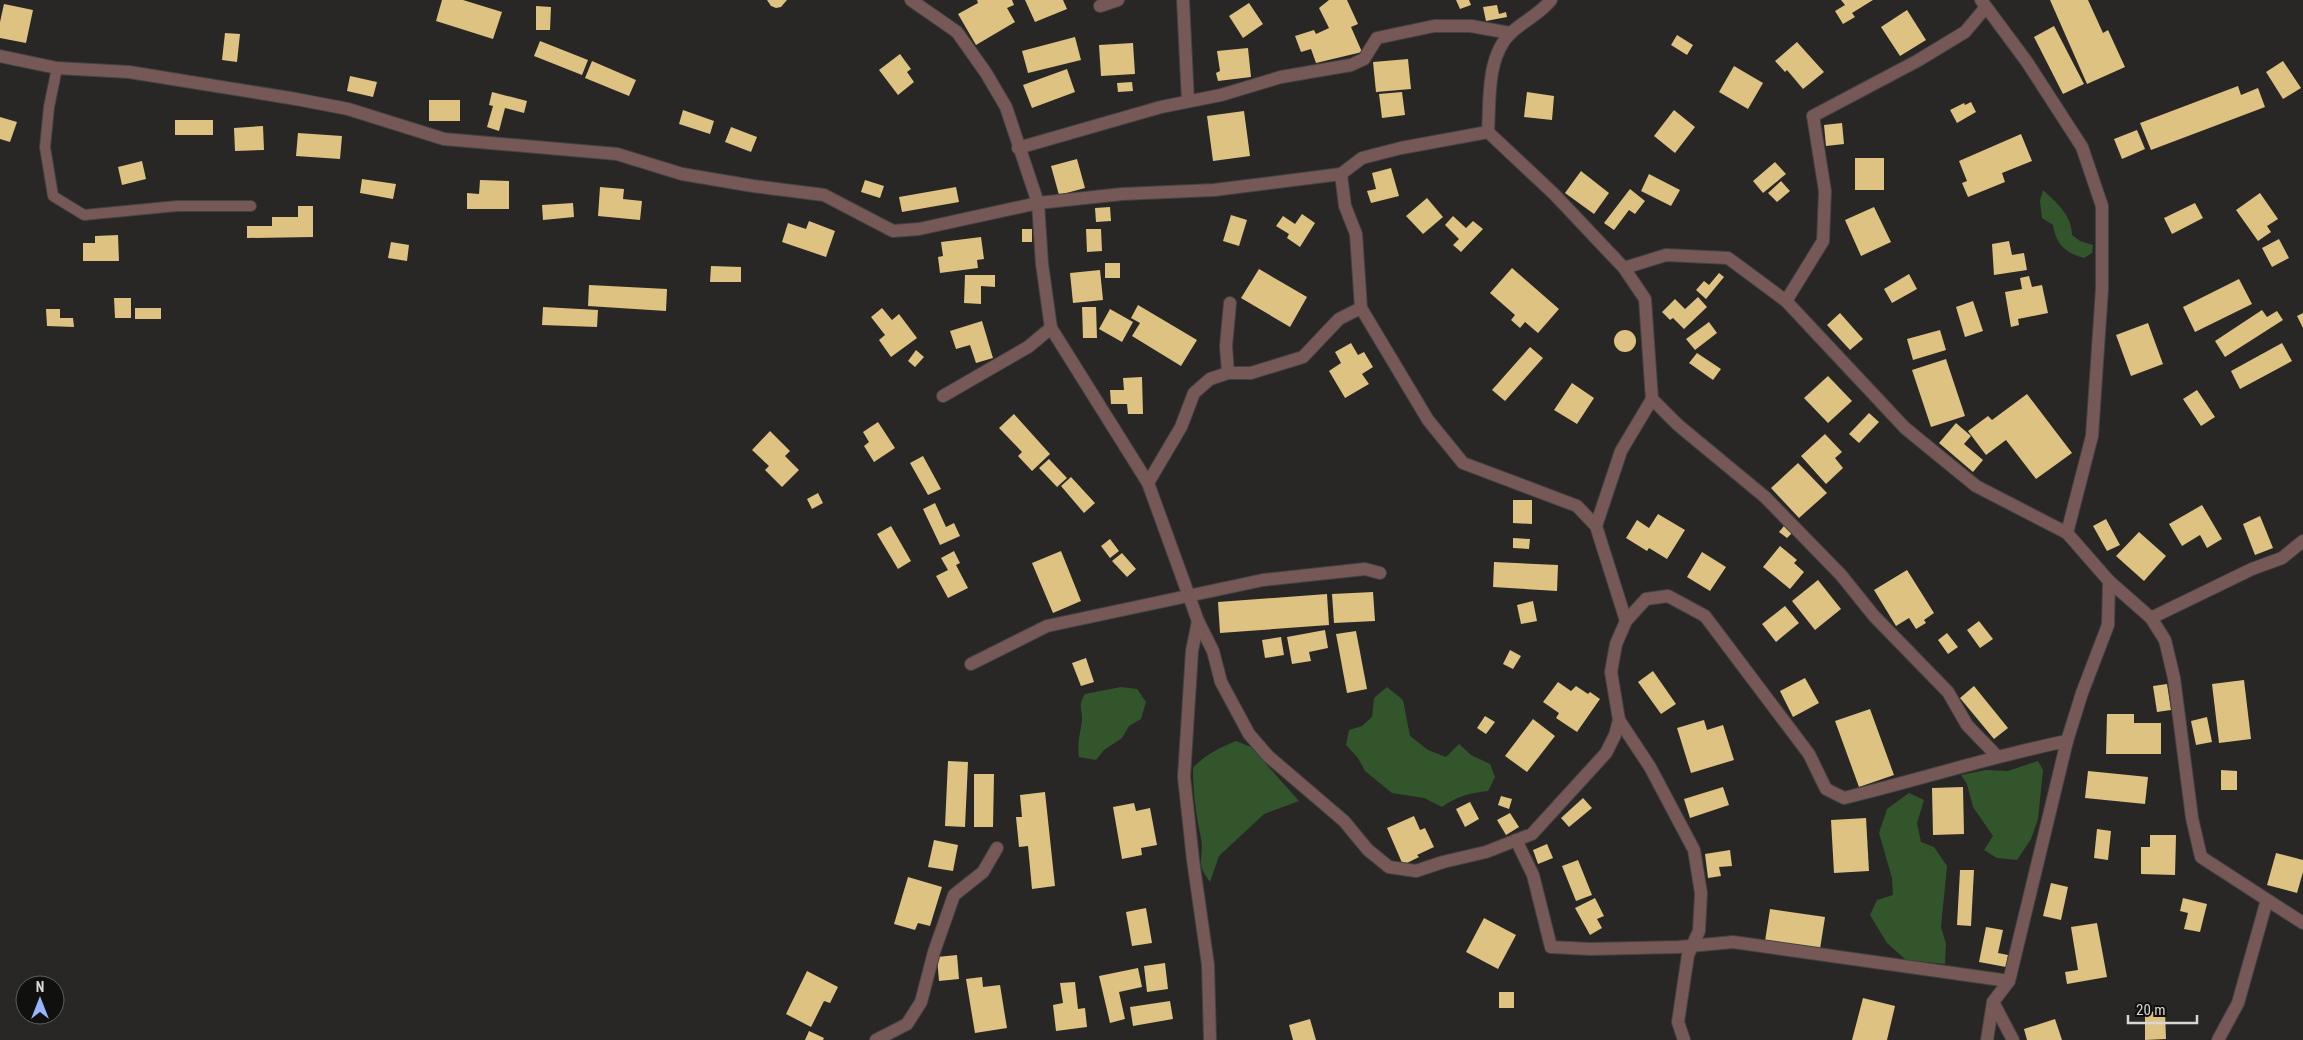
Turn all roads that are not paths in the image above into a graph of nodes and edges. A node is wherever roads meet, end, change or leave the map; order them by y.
1 (911, 0) edge
2 (1118, 0) edge
3 (1183, 0) edge
4 (1551, 0) edge
5 (1983, 4) edge
6 (1100, 6) dead end
7 (1510, 33) junction
8 (0, 56) edge
9 (57, 68) junction
10 (1188, 101) junction
11 (1488, 132) junction
12 (1018, 148) junction
13 (1341, 174) junction
14 (1038, 203) junction
15 (251, 206) dead end
16 (1624, 268) junction
17 (1786, 301) junction
18 (1230, 302) dead end
19 (1361, 308) junction
20 (1051, 328) junction
21 (1228, 373) junction
22 (943, 396) dead end
23 (1652, 399) junction
24 (1148, 483) junction
25 (1596, 526) junction
26 (2068, 533) junction
27 (2303, 541) edge
28 (1380, 574) dead end
29 (2110, 581) junction
30 (1189, 596) junction
31 (2151, 618) junction
32 (1198, 621) junction
33 (1626, 621) junction
34 (971, 664) dead end
35 (1619, 720) junction
36 (2068, 741) junction
37 (1997, 756) junction
38 (1516, 840) junction
39 (997, 848) dead end
40 (2268, 900) junction
41 (2303, 923) edge
42 (1692, 946) junction
43 (2009, 981) junction
44 (1993, 1002) junction
45 (876, 1040) edge
46 (1210, 1040) edge
47 (1684, 1040) edge
48 (1987, 1040) edge
49 (2013, 1040) edge
50 (2218, 1040) edge

1 - 12 street
2 - 6 street
3 - 10 street
4 - 7 street
5 - 17 street
5 - 26 street
7 - 10 street
7 - 11 street
8 - 9 street
9 - 14 street
9 - 15 lane
10 - 12 street
11 - 13 street
11 - 16 street
12 - 14 street
13 - 14 street
13 - 19 street
14 - 20 street
16 - 17 street
16 - 23 street
17 - 26 street
18 - 21 street
19 - 21 street
19 - 25 street
20 - 22 street
20 - 24 street
21 - 24 street
23 - 25 street
23 - 37 street
24 - 30 street
25 - 33 street
26 - 29 street
27 - 31 street
28 - 30 street
29 - 31 street
29 - 36 street
30 - 32 street
30 - 34 street
31 - 40 street
32 - 38 street
32 - 46 street
33 - 35 street
33 - 37 street
35 - 38 street
35 - 42 street
36 - 37 street
36 - 43 street
38 - 42 street
39 - 45 street
40 - 41 street
40 - 50 street
42 - 43 street
42 - 47 street
43 - 44 street
44 - 48 street
44 - 49 street

